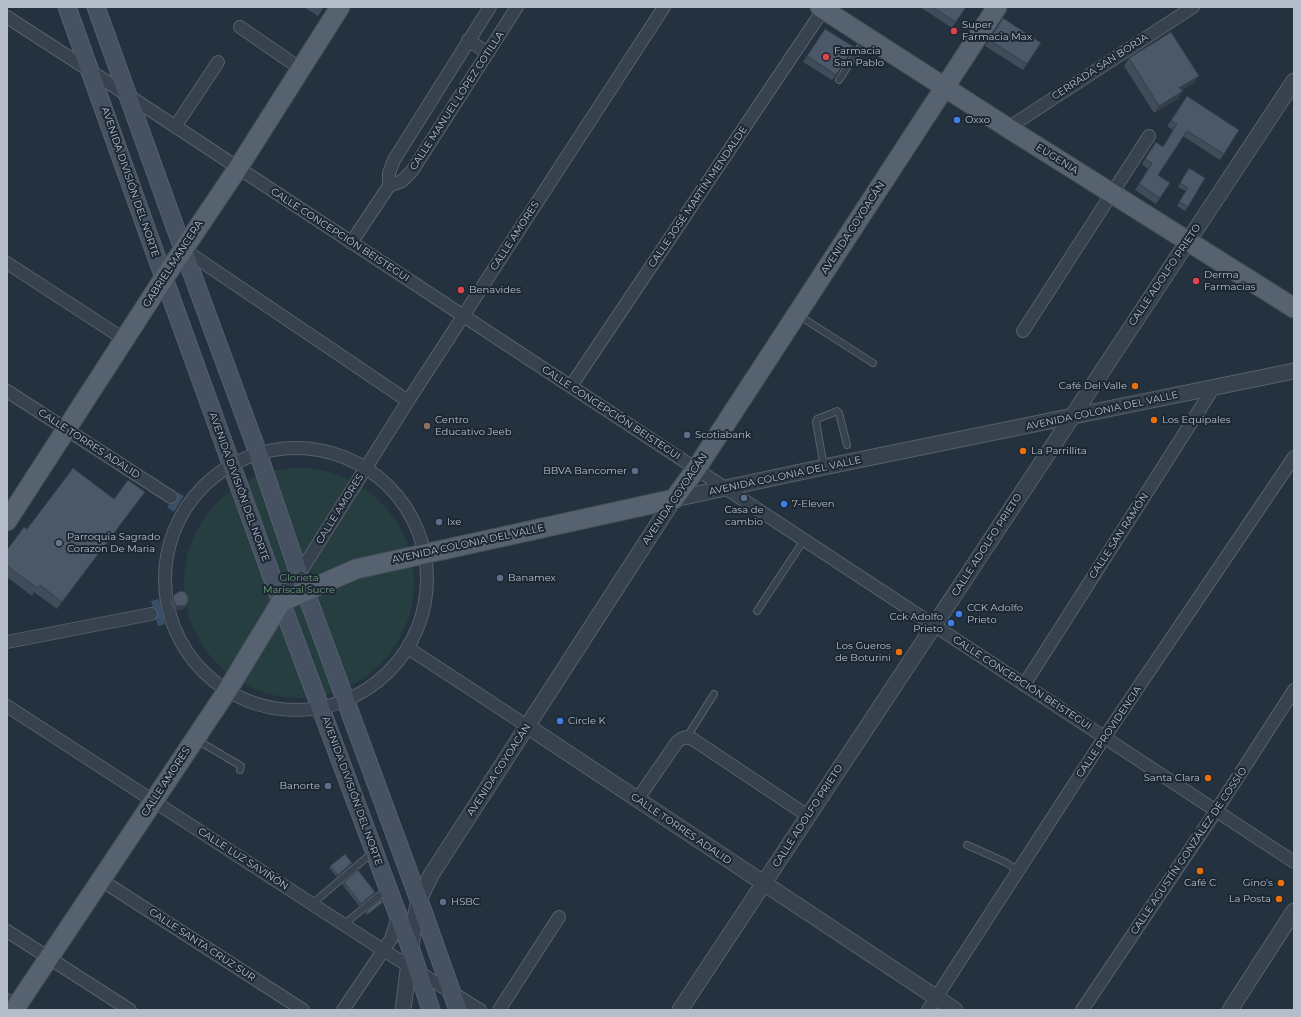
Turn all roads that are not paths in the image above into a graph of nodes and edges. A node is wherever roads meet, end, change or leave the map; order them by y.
1 (11, 7) edge
2 (67, 7) edge
3 (96, 7) edge
4 (340, 7) edge
5 (490, 7) edge
6 (517, 7) edge
7 (664, 7) edge
8 (997, 7) edge
9 (1193, 7) edge
10 (823, 8) edge
11 (7, 13) edge
12 (7, 17) edge
13 (240, 27) dead end
14 (867, 37) junction
15 (468, 40) junction
16 (488, 54) junction
17 (218, 62) dead end
18 (301, 69) junction
19 (91, 72) junction
20 (839, 80) edge
21 (1294, 81) edge
22 (945, 87) junction
23 (129, 96) junction
24 (175, 127) junction
25 (1008, 128) junction
26 (1149, 136) dead end
27 (238, 168) junction
28 (389, 186) junction
29 (1112, 194) junction
30 (1188, 241) junction
31 (351, 243) junction
32 (183, 249) junction
33 (7, 263) edge
34 (164, 278) junction
35 (1294, 308) edge
36 (797, 314) junction
37 (463, 316) junction
38 (1023, 331) dead end
39 (124, 339) junction
40 (873, 363) dead end
41 (1294, 371) edge
42 (571, 386) junction
43 (1214, 387) junction
44 (7, 391) edge
45 (408, 401) junction
46 (1072, 417) junction
47 (66, 429) junction
48 (847, 445) dead end
49 (258, 453) junction
50 (1294, 457) edge
51 (231, 464) junction
52 (824, 467) junction
53 (365, 468) junction
54 (696, 469) junction
55 (725, 488) junction
56 (170, 497) dead end
57 (674, 499) junction
58 (7, 521) edge
59 (804, 540) junction
60 (425, 554) junction
61 (302, 582) junction
62 (281, 602) junction
63 (757, 611) dead end
64 (151, 614) dead end
65 (934, 626) junction
66 (7, 642) edge
67 (408, 648) junction
68 (1024, 685) junction
69 (1294, 690) edge
70 (227, 691) junction
71 (714, 694) dead end
72 (346, 700) junction
73 (7, 706) edge
74 (321, 708) junction
75 (527, 726) junction
76 (687, 737) junction
77 (1104, 738) junction
78 (195, 739) junction
79 (240, 770) dead end
80 (637, 800) junction
81 (154, 801) junction
82 (1216, 811) junction
83 (808, 816) junction
84 (967, 845) dead end
85 (374, 851) junction
86 (1294, 862) edge
87 (1018, 871) junction
88 (101, 880) junction
89 (764, 883) junction
90 (388, 888) junction
91 (419, 900) junction
92 (312, 904) junction
93 (1294, 911) edge
94 (398, 916) junction
95 (559, 917) dead end
96 (343, 925) junction
97 (7, 931) edge
98 (410, 947) junction
99 (383, 950) junction
100 (48, 958) junction
101 (413, 969) junction
102 (451, 992) junction
103 (13, 1004) edge
104 (932, 1004) edge
105 (130, 1010) edge
106 (303, 1010) edge
107 (343, 1010) edge
108 (403, 1010) edge
109 (431, 1010) edge
110 (458, 1010) edge
111 (480, 1010) edge
112 (499, 1010) edge
113 (680, 1010) edge
114 (955, 1010) edge
115 (1082, 1010) edge
116 (1230, 1010) edge

1 - 11 street
2 - 19 main road, AVENIDA DIVISIÓN DEL NORTE
3 - 23 main road
4 - 18 main road, GABRIEL MANCERA
5 - 15 street, CALLE MANUEL LÓPEZ COTILLA
6 - 16 street, CALLE MANUEL LÓPEZ COTILLA
7 - 37 street, CALLE AMORES
8 - 22 main road, AVENIDA COYOACÁN
9 - 25 street, CERRADA SAN BORJA
10 - 14 main road, EUGENIA
10 - 42 street, CALLE JOSÉ MARTÍN MENDALDE
12 - 19 street, CALLE CONCEPCIÓN BEISTEGUI
13 - 18 street
14 - 20 lane
14 - 22 main road, EUGENIA
15 - 16 street
15 - 28 street, CALLE MANUEL LÓPEZ COTILLA
16 - 28 street, CALLE MANUEL LÓPEZ COTILLA
17 - 24 street
18 - 27 main road, GABRIEL MANCERA
19 - 23 street, CALLE CONCEPCIÓN BEISTEGUI
19 - 34 main road, AVENIDA DIVISIÓN DEL NORTE
21 - 30 street, CALLE ADOLFO PRIETO
22 - 25 main road, EUGENIA
22 - 36 main road, AVENIDA COYOACÁN
23 - 24 street, CALLE CONCEPCIÓN BEISTEGUI
23 - 32 main road
24 - 27 street, CALLE CONCEPCIÓN BEISTEGUI
25 - 29 main road, EUGENIA
26 - 29 street
27 - 31 street, CALLE CONCEPCIÓN BEISTEGUI
27 - 32 main road, GABRIEL MANCERA
28 - 31 street, CALLE MANUEL LÓPEZ COTILLA
29 - 30 main road, EUGENIA
29 - 38 street
30 - 35 main road, EUGENIA
30 - 46 street, CALLE ADOLFO PRIETO
31 - 37 street, CALLE CONCEPCIÓN BEISTEGUI
32 - 34 main road, GABRIEL MANCERA
32 - 45 street
32 - 49 main road
33 - 39 street
34 - 39 main road, GABRIEL MANCERA
34 - 51 main road, AVENIDA DIVISIÓN DEL NORTE
36 - 40 lane
36 - 54 main road, AVENIDA COYOACÁN
37 - 42 street, CALLE CONCEPCIÓN BEISTEGUI
37 - 45 street, CALLE AMORES
39 - 47 main road, GABRIEL MANCERA
41 - 43 street, AVENIDA COLONIA DEL VALLE
42 - 54 street, CALLE CONCEPCIÓN BEISTEGUI
43 - 46 street, AVENIDA COLONIA DEL VALLE
43 - 68 street, CALLE SAN RAMÓN
44 - 47 street, CALLE TORRES ADALID
45 - 53 street, CALLE AMORES
46 - 52 street, AVENIDA COLONIA DEL VALLE
46 - 65 street, CALLE ADOLFO PRIETO
47 - 56 street, CALLE TORRES ADALID
47 - 58 main road, GABRIEL MANCERA
48 - 52 lane
49 - 51 street
49 - 53 street
49 - 61 main road
50 - 77 street, CALLE PROVIDENCIA
51 - 62 main road, AVENIDA DIVISIÓN DEL NORTE
51 - 70 street
52 - 55 street, AVENIDA COLONIA DEL VALLE
53 - 60 street
53 - 61 street, CALLE AMORES
54 - 55 street, CALLE CONCEPCIÓN BEISTEGUI
54 - 57 main road, AVENIDA COYOACÁN
55 - 57 street, AVENIDA COLONIA DEL VALLE
55 - 59 street, CALLE CONCEPCIÓN BEISTEGUI
57 - 60 main road, AVENIDA COLONIA DEL VALLE
57 - 75 street, AVENIDA COYOACÁN
59 - 63 lane
59 - 65 street, CALLE CONCEPCIÓN BEISTEGUI
60 - 61 main road, AVENIDA COLONIA DEL VALLE
60 - 67 street
61 - 62 main road, AVENIDA COLONIA DEL VALLE
61 - 72 main road
62 - 70 main road, CALLE AMORES
62 - 74 main road, AVENIDA DIVISIÓN DEL NORTE
64 - 66 street
65 - 68 street, CALLE CONCEPCIÓN BEISTEGUI
65 - 83 street, CALLE ADOLFO PRIETO
67 - 72 street
67 - 75 street, CALLE TORRES ADALID
68 - 77 street, CALLE CONCEPCIÓN BEISTEGUI
69 - 82 street, CALLE AGUSTÍN GONZÁLEZ DE COSSÍO
70 - 74 street
70 - 78 main road, CALLE AMORES
71 - 76 lane
72 - 74 street
72 - 91 main road
73 - 81 street, CALLE LUZ SAVIÑÓN
74 - 85 main road, AVENIDA DIVISIÓN DEL NORTE
75 - 80 street, CALLE TORRES ADALID
75 - 91 street, AVENIDA COYOACÁN
76 - 80 street
76 - 83 street
77 - 82 street, CALLE CONCEPCIÓN BEISTEGUI
77 - 87 street, CALLE PROVIDENCIA
78 - 79 lane
78 - 81 main road, CALLE AMORES
80 - 89 street, CALLE TORRES ADALID
81 - 88 main road, CALLE AMORES
81 - 92 street, CALLE LUZ SAVIÑÓN
82 - 86 street, CALLE CONCEPCIÓN BEISTEGUI
82 - 115 street, CALLE AGUSTÍN GONZÁLEZ DE COSSÍO
83 - 89 street, CALLE ADOLFO PRIETO
84 - 87 lane
85 - 90 main road, AVENIDA DIVISIÓN DEL NORTE
85 - 92 lane
87 - 104 street, CALLE PROVIDENCIA
88 - 100 main road, CALLE AMORES
88 - 106 street, CALLE SANTA CRUZ SUR
89 - 104 street, CALLE TORRES ADALID
89 - 113 street, CALLE ADOLFO PRIETO
90 - 94 main road, AVENIDA DIVISIÓN DEL NORTE
90 - 96 lane
91 - 98 street, AVENIDA COYOACÁN
91 - 102 main road
92 - 96 street, CALLE LUZ SAVIÑÓN
93 - 116 street
94 - 98 main road, AVENIDA DIVISIÓN DEL NORTE
94 - 99 street
95 - 112 street
96 - 99 street, CALLE LUZ SAVIÑÓN
97 - 100 street
98 - 99 street
98 - 101 main road, AVENIDA DIVISIÓN DEL NORTE
99 - 101 street, CALLE LUZ SAVIÑÓN
99 - 107 street
100 - 103 main road, CALLE AMORES
100 - 105 street
101 - 102 street, CALLE LUZ SAVIÑÓN
101 - 108 street
101 - 109 main road, AVENIDA DIVISIÓN DEL NORTE
102 - 110 main road
102 - 111 street, CALLE LUZ SAVIÑÓN
104 - 114 street, CALLE TORRES ADALID

